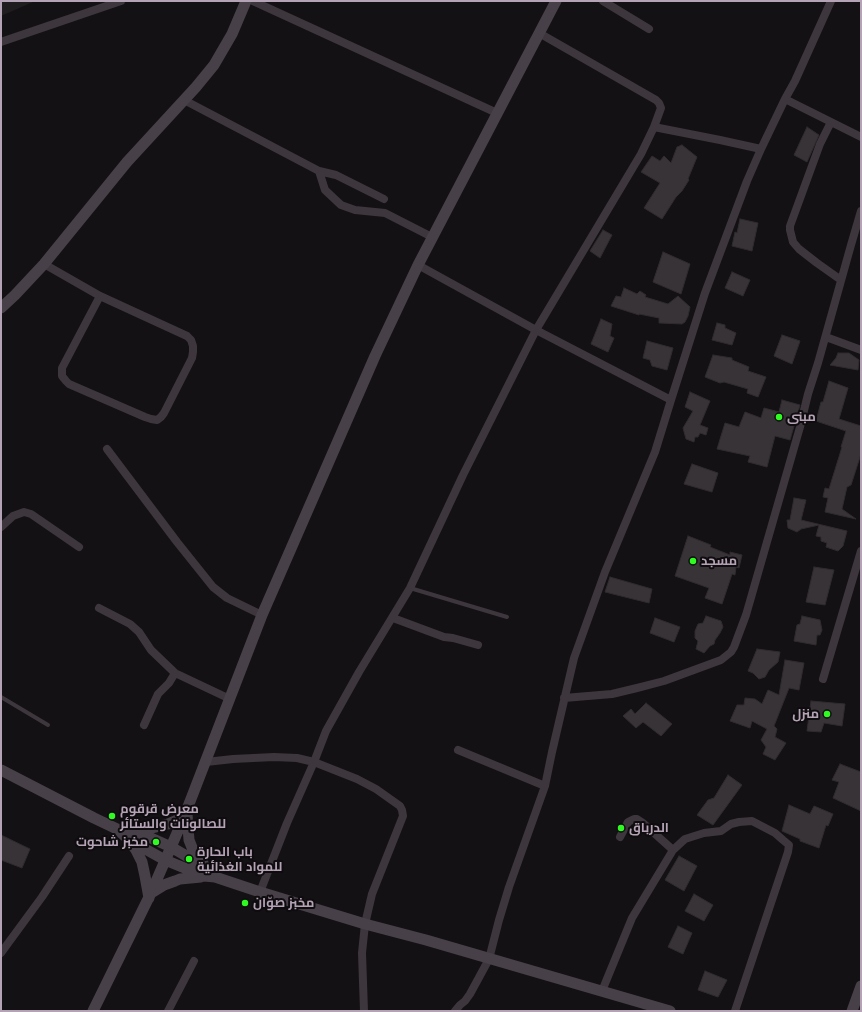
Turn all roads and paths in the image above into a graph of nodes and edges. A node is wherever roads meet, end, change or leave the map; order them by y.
1 (121, 1) edge
2 (246, 1) edge
3 (253, 1) edge
4 (556, 1) edge
5 (603, 1) edge
6 (830, 1) edge
7 (650, 29) dead end
8 (539, 33) junction
9 (1, 41) edge
10 (785, 98) junction
11 (184, 100) junction
12 (497, 113) junction
13 (831, 122) junction
14 (654, 127) junction
15 (861, 137) edge
16 (761, 149) junction
17 (319, 171) junction
18 (384, 199) dead end
19 (861, 211) edge
20 (432, 237) junction
21 (44, 264) junction
22 (418, 265) junction
23 (841, 280) junction
24 (100, 296) junction
25 (1, 308) edge
26 (536, 330) junction
27 (826, 337) junction
28 (861, 350) edge
29 (671, 400) junction
30 (108, 449) dead end
31 (1, 527) edge
32 (78, 547) dead end
33 (861, 551) edge
34 (859, 564) edge
35 (410, 588) junction
36 (99, 608) dead end
37 (262, 616) junction
38 (506, 617) dead end
39 (393, 618) junction
40 (478, 645) dead end
41 (175, 673) junction
42 (823, 679) dead end
43 (1, 697) edge
44 (564, 698) junction
45 (230, 699) junction
46 (48, 725) dead end
47 (144, 725) dead end
48 (458, 750) dead end
49 (206, 762) junction
50 (314, 762) junction
51 (1, 770) edge
52 (546, 786) junction
53 (186, 814) junction
54 (116, 828) junction
55 (134, 830) junction
56 (620, 837) dead end
57 (129, 840) junction
58 (171, 847) junction
59 (673, 850) junction
60 (69, 856) dead end
61 (165, 860) junction
62 (209, 874) junction
63 (260, 892) junction
64 (150, 896) junction
65 (365, 924) junction
66 (1, 953) edge
67 (489, 959) junction
68 (194, 960) dead end
69 (861, 986) edge
70 (602, 991) junction
71 (667, 1010) edge
72 (94, 1011) edge
73 (168, 1011) edge
74 (364, 1011) edge
75 (455, 1011) edge
76 (735, 1011) edge
77 (852, 1011) edge

1 - 9 street
2 - 11 street
3 - 12 street
4 - 8 street
5 - 7 street
6 - 10 street
8 - 12 street
8 - 14 street
10 - 13 street
10 - 16 street
11 - 17 street
11 - 21 street
12 - 20 street
13 - 15 street
13 - 23 street
14 - 16 street
14 - 26 street
16 - 29 street
17 - 18 street
17 - 20 street
19 - 23 street
20 - 22 street
21 - 24 street
21 - 25 street
22 - 26 street
22 - 37 street
23 - 27 street
24 - 24 street
26 - 29 street
26 - 35 street
27 - 28 street
27 - 44 street
29 - 44 street
30 - 37 street
31 - 32 street
33 - 34 street
34 - 42 street
35 - 38 lane
35 - 39 street
36 - 41 street
37 - 45 street
39 - 40 street
39 - 50 street
41 - 45 street
41 - 47 street
43 - 46 lane
44 - 52 street
45 - 49 street
48 - 52 street
49 - 50 street
49 - 53 street
50 - 63 street
50 - 65 street
51 - 54 street
52 - 67 street
53 - 55 street
53 - 58 street
53 - 62 street
54 - 55 street
54 - 57 street
55 - 58 street
56 - 59 street
57 - 61 street
57 - 64 street
58 - 61 street
58 - 62 street
59 - 70 street
59 - 76 street
60 - 66 street
61 - 62 street
61 - 64 street
62 - 63 street
62 - 64 street
63 - 65 street
64 - 72 street
65 - 67 street
65 - 74 street
67 - 70 street
67 - 75 street
68 - 73 street
69 - 77 street
70 - 71 street

